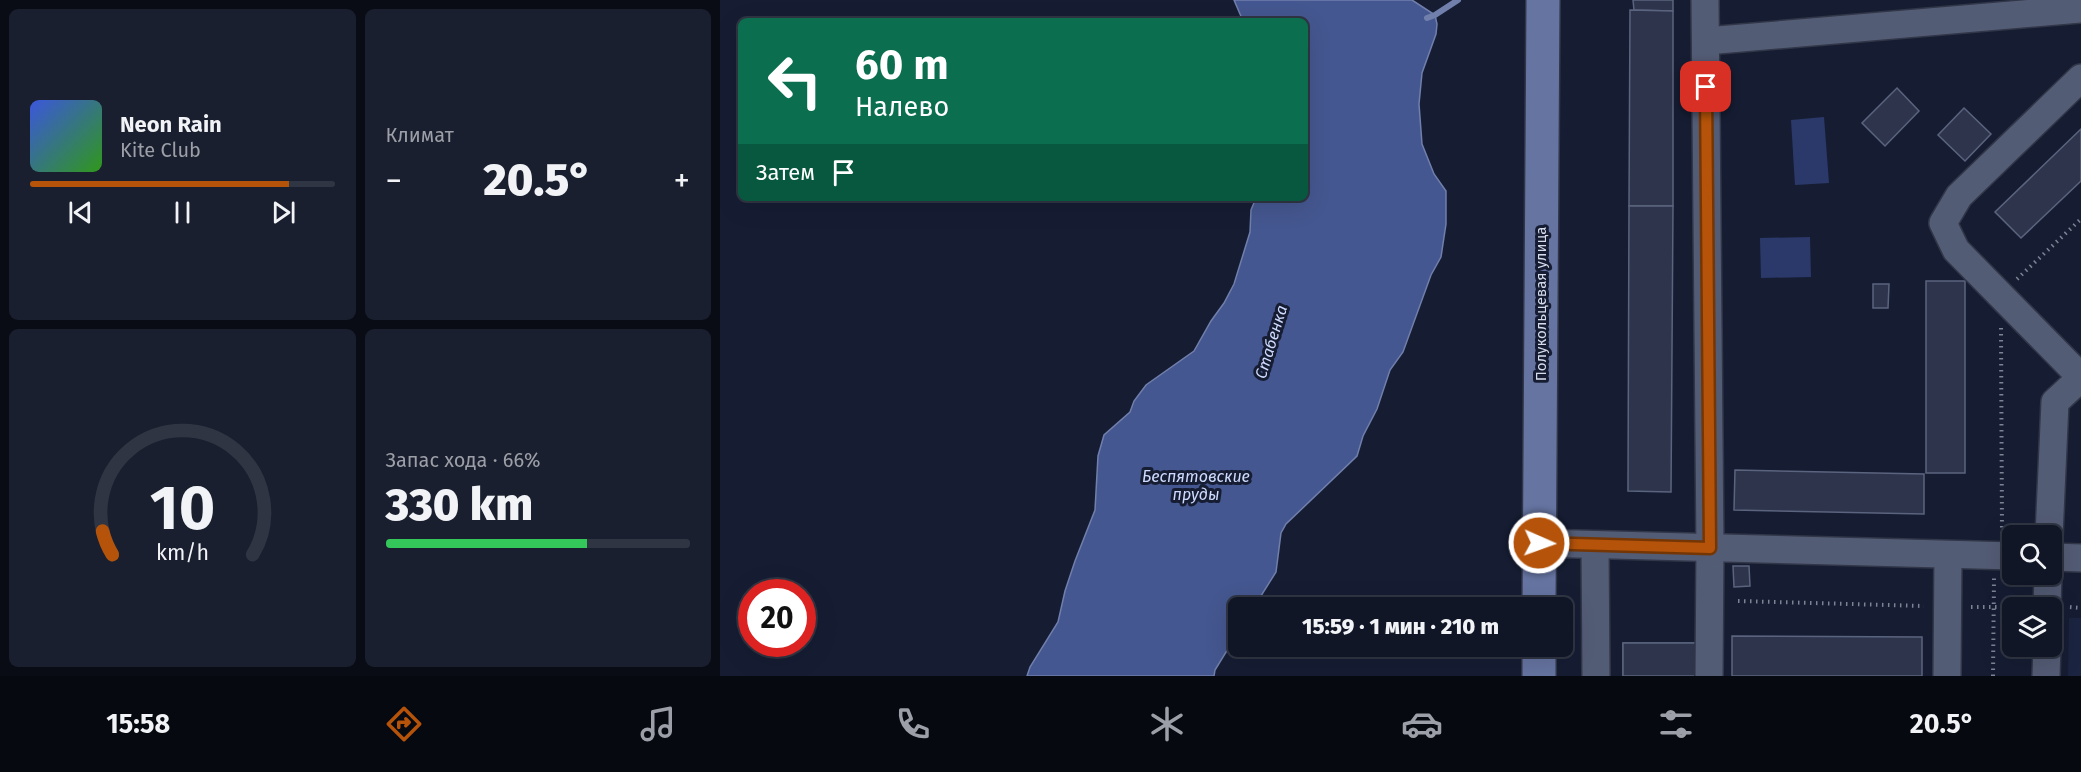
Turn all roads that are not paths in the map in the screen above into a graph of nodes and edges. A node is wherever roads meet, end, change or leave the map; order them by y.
1 (1543, 0) edge
2 (1705, 0) edge
3 (2081, 9) edge
4 (1706, 41) junction
5 (2081, 78) edge
6 (2081, 377) edge
7 (2049, 525) edge
8 (1539, 543) junction
9 (1595, 545) junction
10 (1710, 548) junction
11 (1948, 555) junction
12 (2002, 556) edge
13 (2062, 557) edge
14 (2081, 558) edge
15 (1539, 597) edge
16 (1539, 657) edge
17 (2047, 657) edge
18 (1539, 676) edge
19 (1596, 676) edge
20 (1709, 676) edge
21 (1947, 676) edge
22 (2046, 676) edge

1 - 8 main road, Полукольцевая улица
2 - 4 lane
3 - 4 lane
4 - 10 lane
5 - 6 lane
6 - 7 lane
8 - 9 lane
8 - 15 main road, Полукольцевая улица
9 - 10 lane
9 - 19 lane
10 - 11 lane
10 - 20 lane
11 - 12 lane
11 - 21 lane
13 - 14 lane
16 - 18 main road
17 - 22 lane

